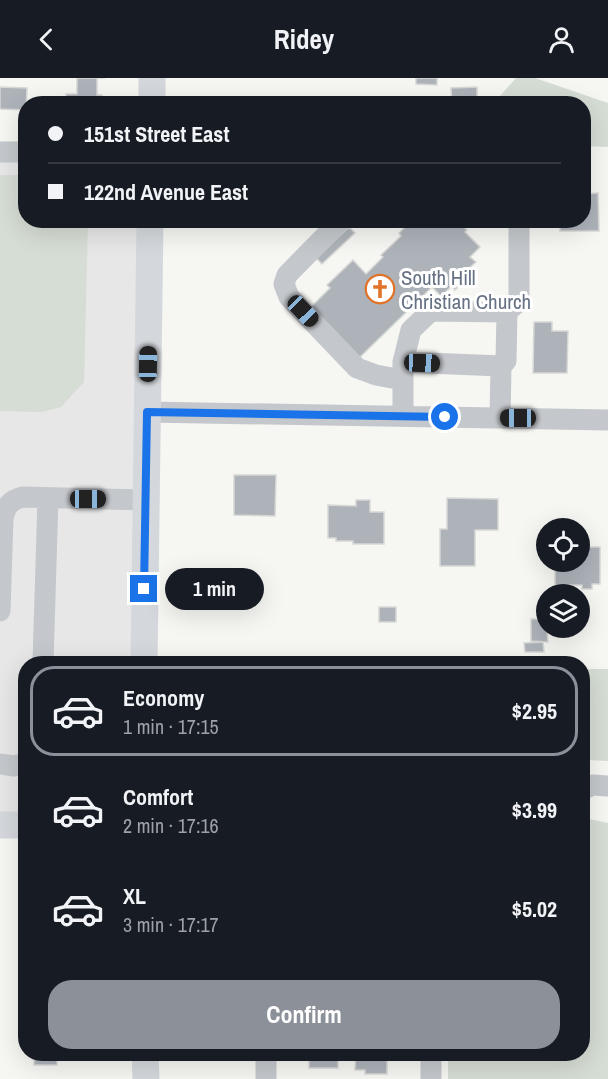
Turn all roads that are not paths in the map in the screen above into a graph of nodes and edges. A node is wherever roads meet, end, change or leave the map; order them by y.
1 (152, 78) edge
2 (152, 96) edge
3 (0, 152) edge
4 (18, 153) edge
5 (150, 228) edge
6 (332, 228) edge
7 (519, 228) edge
8 (507, 312) junction
9 (501, 366) junction
10 (403, 371) junction
11 (147, 412) junction
12 (403, 416) junction
13 (500, 418) junction
14 (608, 420) edge
15 (48, 498) junction
16 (7, 499) edge
17 (145, 500) junction
18 (0, 611) edge
19 (43, 656) edge
20 (144, 656) edge
21 (0, 764) edge
22 (18, 765) edge
23 (590, 786) edge
24 (608, 786) edge
25 (0, 825) edge
26 (18, 825) edge
27 (146, 1061) edge
28 (266, 1061) edge
29 (431, 1061) edge
30 (146, 1079) edge
31 (266, 1079) edge
32 (431, 1079) edge

1 - 2 main road
3 - 4 street
5 - 11 main road
6 - 10 street
7 - 8 street
8 - 9 street
8 - 10 street
9 - 10 street
9 - 13 street
10 - 12 street
11 - 12 street
11 - 17 main road
12 - 13 street
13 - 14 street
15 - 16 street
15 - 17 street
15 - 19 street
16 - 18 street
17 - 20 main road
21 - 22 street
23 - 24 street
25 - 26 main road
27 - 30 main road
28 - 31 street
29 - 32 street

